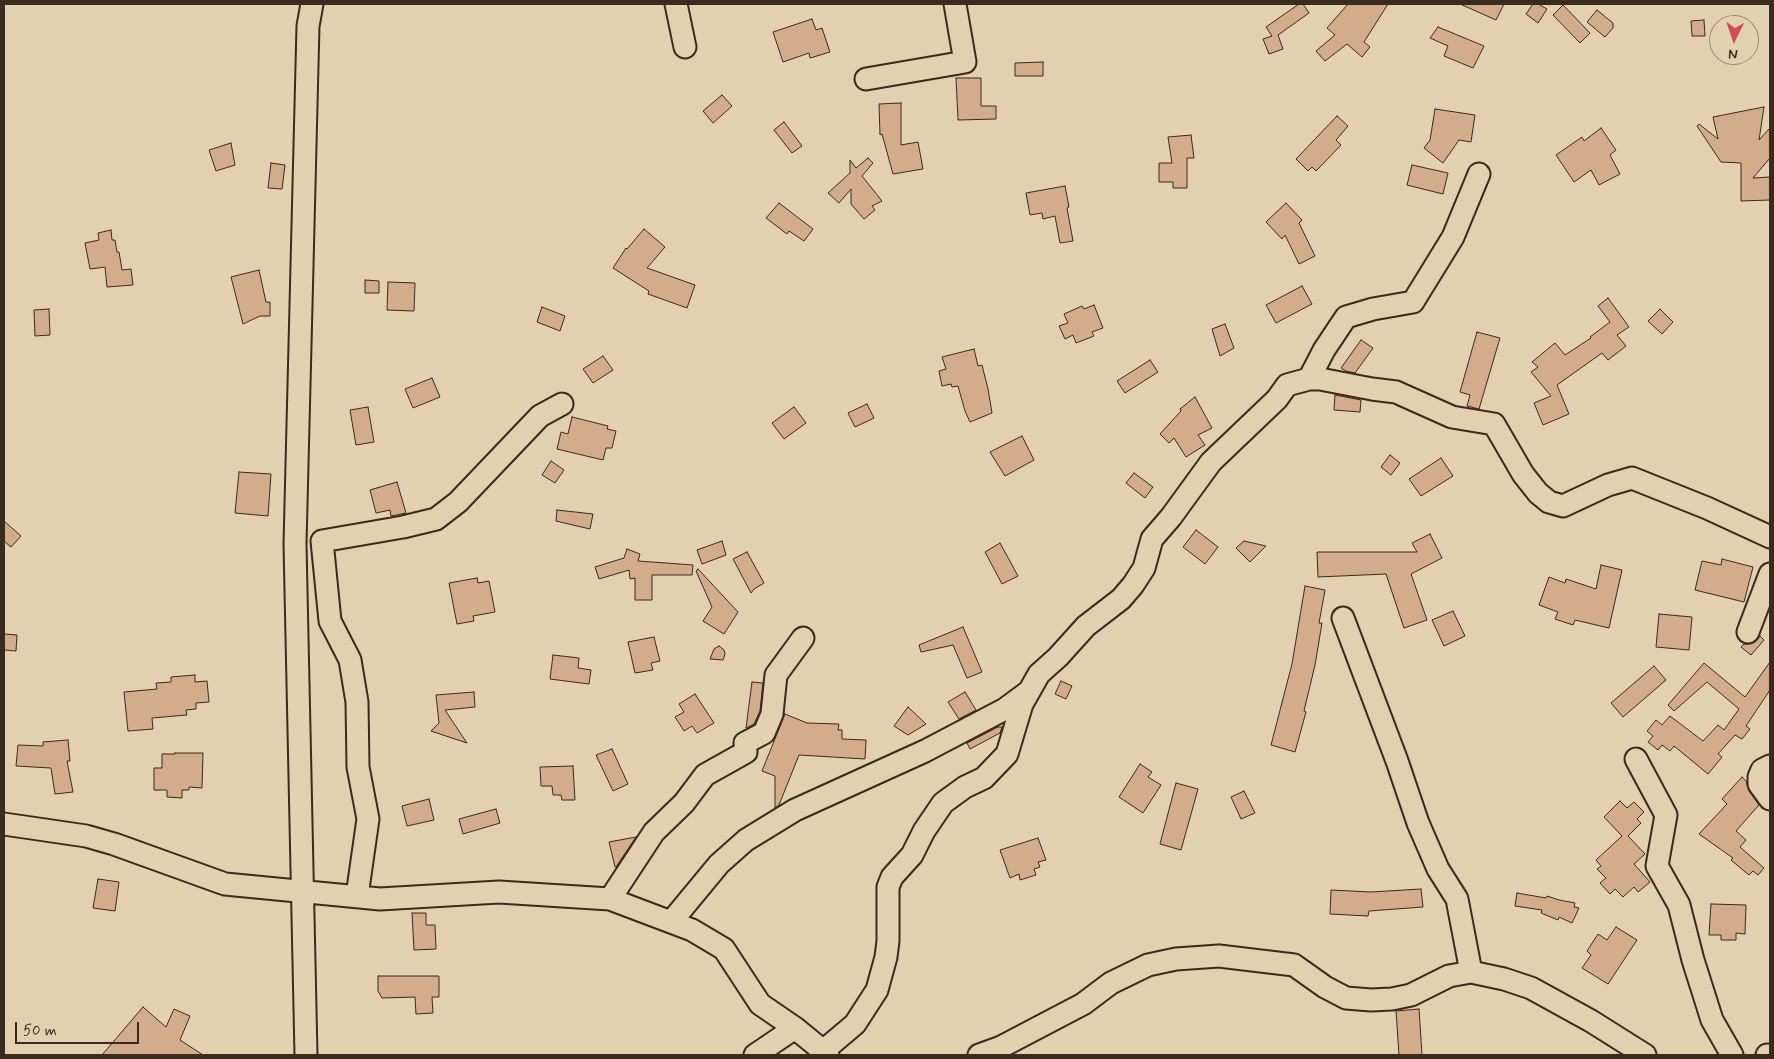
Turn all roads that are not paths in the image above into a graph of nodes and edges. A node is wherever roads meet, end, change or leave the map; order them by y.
1 (312, 4) edge
2 (676, 4) edge
3 (955, 4) edge
4 (685, 47) dead end
5 (866, 79) dead end
6 (1479, 174) dead end
7 (1309, 379) junction
8 (562, 404) dead end
9 (1770, 537) edge
10 (1770, 574) edge
11 (1343, 618) dead end
12 (1748, 632) dead end
13 (803, 638) dead end
14 (1028, 692) junction
15 (1636, 759) dead end
16 (1770, 766) edge
17 (1770, 799) edge
18 (4, 824) edge
19 (303, 891) junction
20 (357, 896) junction
21 (610, 899) junction
22 (671, 922) junction
23 (1471, 972) junction
24 (795, 1028) junction
25 (825, 1053) edge
26 (306, 1055) edge
27 (755, 1055) edge
28 (979, 1055) edge
29 (1645, 1055) edge
30 (1732, 1055) edge

1 - 19 street
2 - 4 street
3 - 5 street
6 - 7 street
7 - 9 street
7 - 14 street
8 - 20 street
10 - 12 street
11 - 23 street
13 - 21 street
14 - 22 street
14 - 25 street
15 - 30 street
16 - 17 street
18 - 19 street
19 - 20 street
19 - 26 street
20 - 21 street
21 - 22 street
22 - 24 street
23 - 28 street
23 - 29 street
24 - 25 street
24 - 27 street

